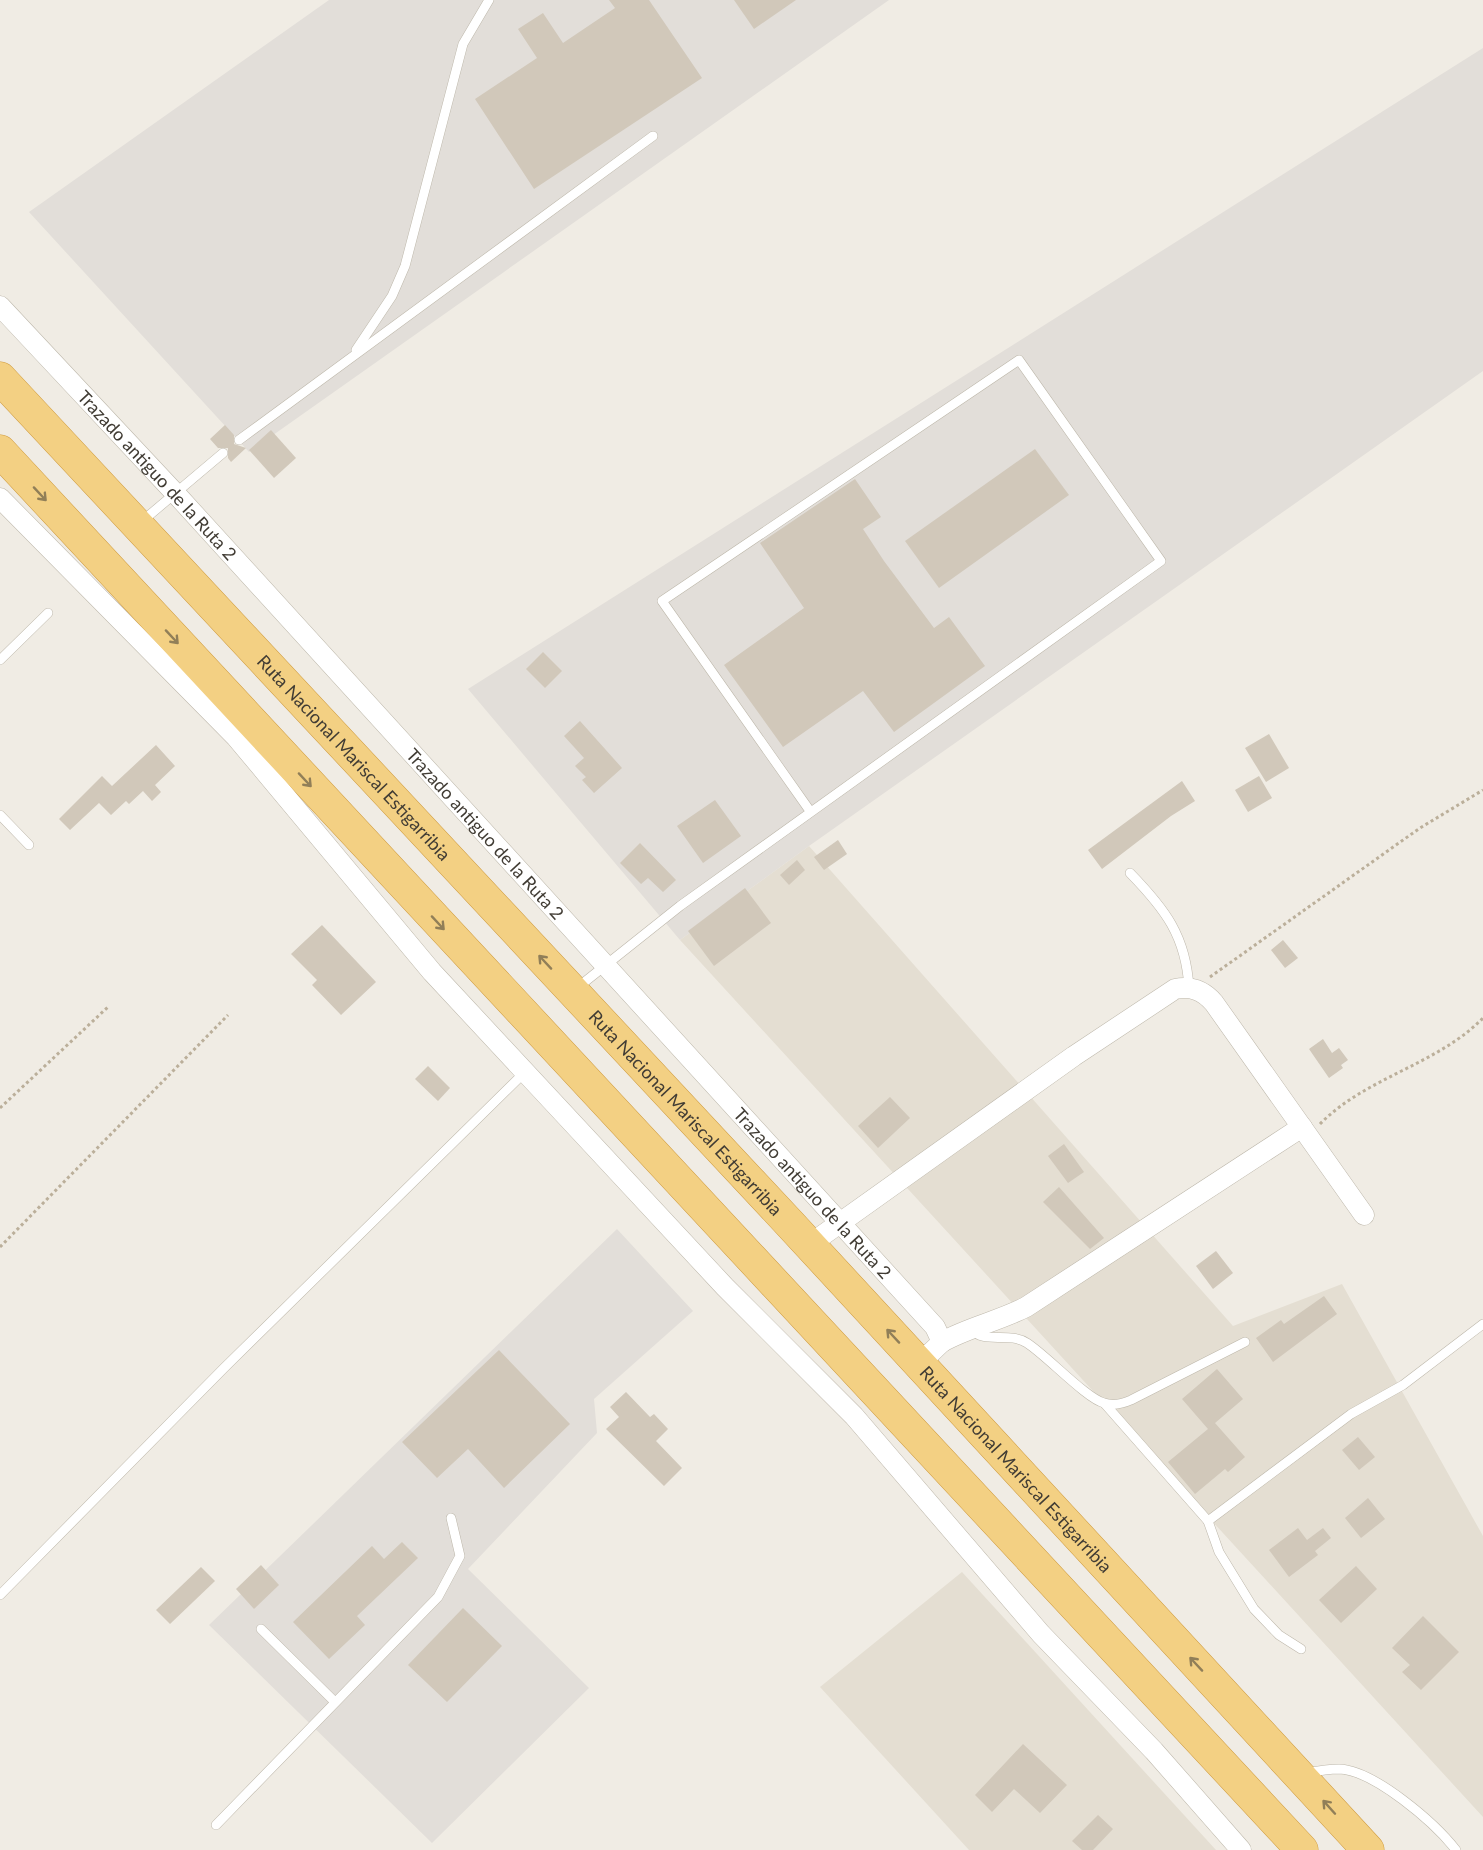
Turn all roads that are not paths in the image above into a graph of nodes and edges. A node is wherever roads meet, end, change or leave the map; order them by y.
1 (489, 0) edge
2 (653, 136) dead end
3 (0, 306) edge
4 (350, 358) junction
5 (0, 378) edge
6 (239, 440) dead end
7 (0, 451) edge
8 (223, 453) dead end
9 (176, 493) junction
10 (0, 498) edge
11 (138, 525) junction
12 (48, 613) dead end
13 (0, 660) edge
14 (810, 811) junction
15 (0, 815) edge
16 (29, 845) dead end
17 (1130, 873) dead end
18 (605, 966) junction
19 (1191, 988) junction
20 (573, 992) junction
21 (525, 1072) junction
22 (1305, 1132) junction
23 (1364, 1215) dead end
24 (839, 1224) junction
25 (809, 1245) junction
26 (1483, 1324) edge
27 (971, 1329) junction
28 (942, 1342) junction
29 (1245, 1342) dead end
30 (919, 1364) junction
31 (1105, 1404) junction
32 (451, 1518) dead end
33 (1208, 1521) junction
34 (0, 1595) edge
35 (261, 1629) dead end
36 (1301, 1649) dead end
37 (335, 1702) junction
38 (1298, 1774) junction
39 (216, 1825) dead end
40 (1241, 1850) edge
41 (1302, 1850) edge
42 (1368, 1850) edge
43 (1455, 1850) edge

1 - 4 lane
2 - 4 lane
3 - 9 street, Trazado antiguo de la Ruta 2
4 - 6 lane
5 - 11 highway, Ruta Nacional Mariscal Estigarribia
7 -> 41 highway
8 - 9 lane
9 - 11 lane
9 - 18 street, Trazado antiguo de la Ruta 2
10 - 21 street
20 -> 11 highway, Ruta Nacional Mariscal Estigarribia
12 - 13 lane
14 - 14 lane
14 - 18 lane
15 - 16 lane
17 - 19 lane
18 - 20 lane
18 - 24 street, Trazado antiguo de la Ruta 2
19 - 22 street
19 - 24 street
20 - 25 highway, Ruta Nacional Mariscal Estigarribia
21 - 34 lane
21 - 40 street
22 - 23 street
22 - 27 street
24 - 25 street
24 - 28 street, Trazado antiguo de la Ruta 2
30 -> 25 highway, Ruta Nacional Mariscal Estigarribia
26 - 33 lane
27 - 28 street
27 - 31 lane
28 - 30 street
29 - 31 lane
38 -> 30 highway, Ruta Nacional Mariscal Estigarribia
31 - 33 lane
32 - 37 lane
33 - 36 lane
35 - 37 lane
37 - 39 lane
42 -> 38 highway, Ruta Nacional Mariscal Estigarribia
38 - 43 lane

